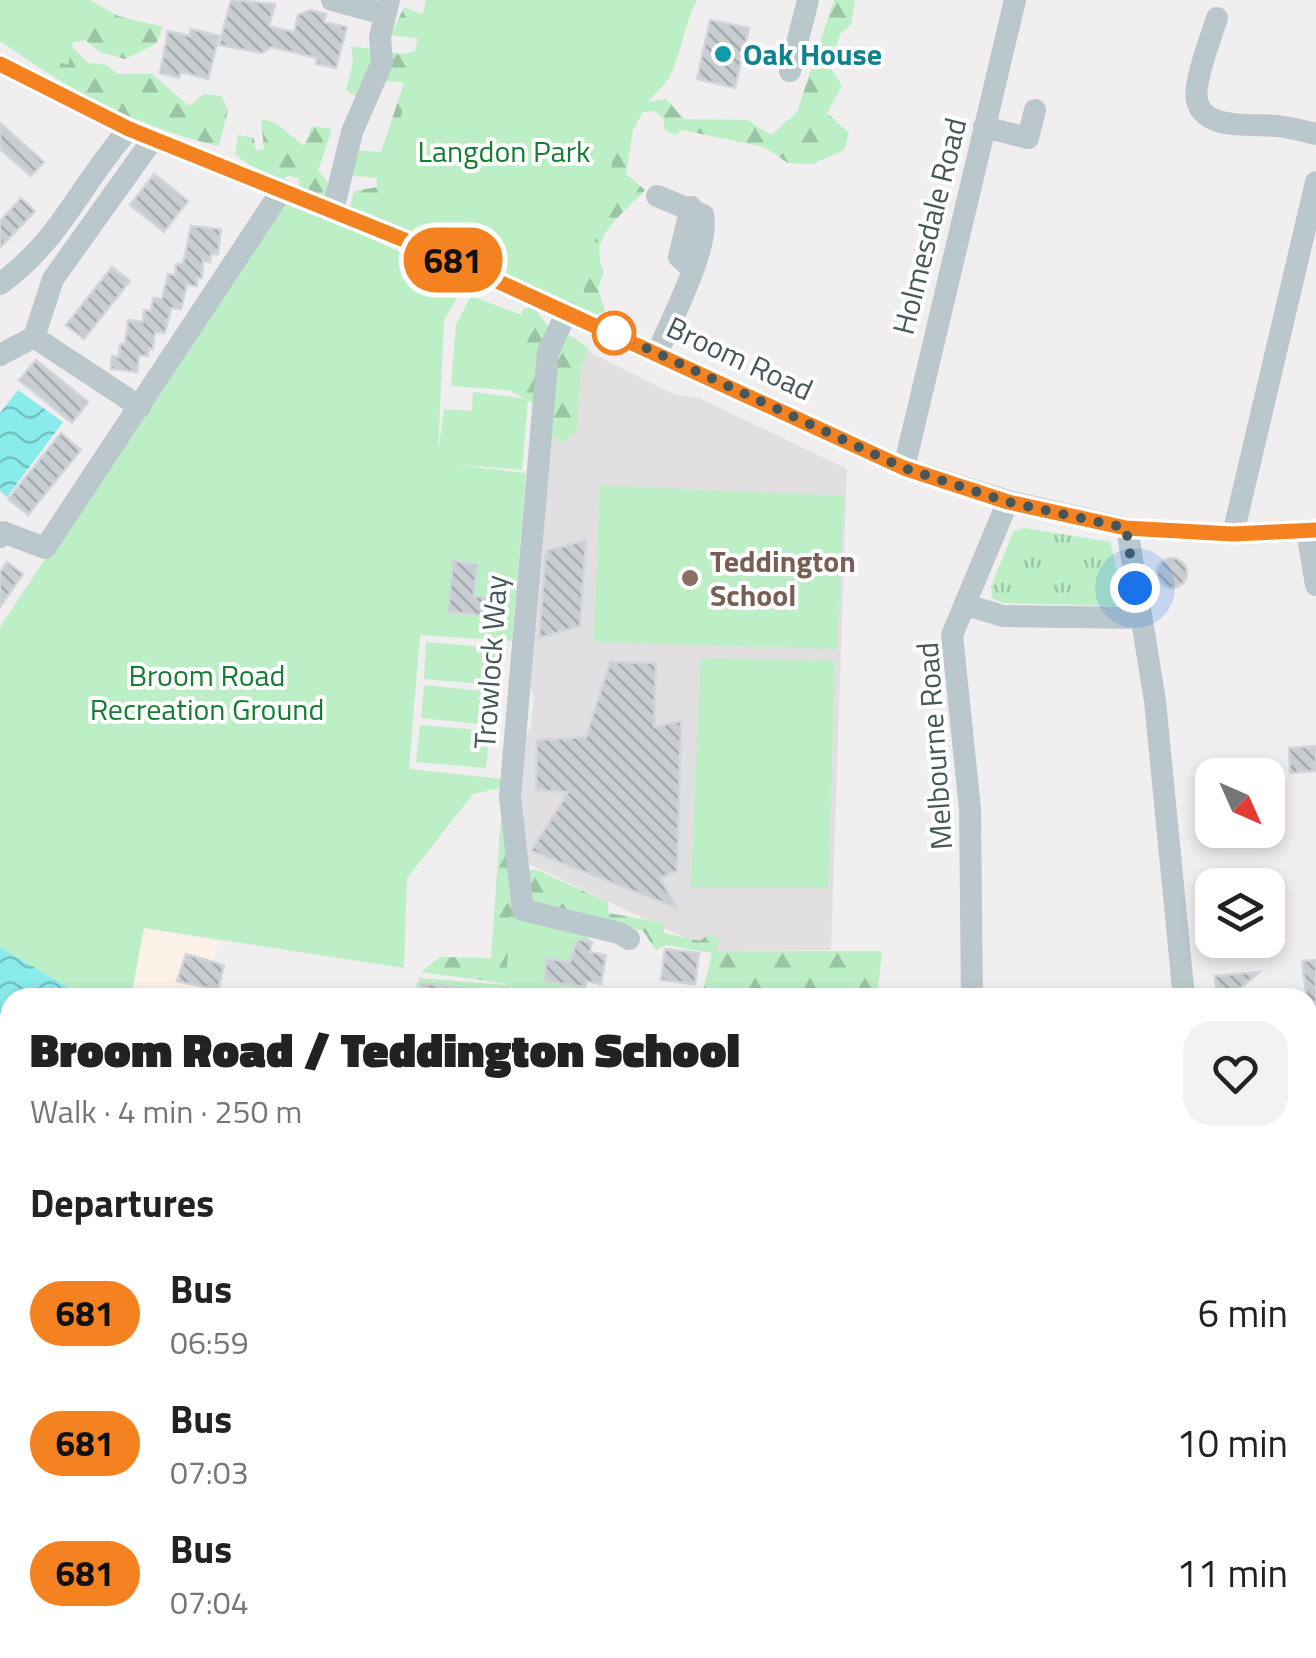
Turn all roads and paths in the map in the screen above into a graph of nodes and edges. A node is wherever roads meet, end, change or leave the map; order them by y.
1 (332, 0) edge
2 (808, 0) edge
3 (1015, 0) edge
4 (386, 7) edge
5 (1217, 18) dead end
6 (0, 64) edge
7 (790, 71) dead end
8 (1035, 110) dead end
9 (984, 128) junction
10 (129, 129) junction
11 (1316, 134) edge
12 (153, 139) junction
13 (1316, 182) edge
14 (282, 190) junction
15 (657, 196) dead end
16 (333, 210) junction
17 (1292, 280) junction
18 (0, 284) edge
19 (1316, 286) edge
20 (567, 312) junction
21 (34, 337) junction
22 (658, 352) junction
23 (0, 355) edge
24 (140, 407) junction
25 (904, 468) junction
26 (1008, 502) junction
27 (1126, 528) junction
28 (1311, 530) edge
29 (1233, 534) junction
30 (0, 536) edge
31 (1316, 585) edge
32 (966, 605) junction
33 (1140, 618) junction
34 (629, 939) dead end
35 (972, 988) edge
36 (1183, 988) edge

1 - 4 street
2 - 7 street
3 - 9 street, Holmesdale Road
4 - 16 street
5 - 11 street
6 - 10 street, Broom Road
8 - 9 street
9 - 25 street, Holmesdale Road
10 - 12 street, Broom Road
10 - 18 street
12 - 14 street, Broom Road
12 - 21 street
13 - 17 street
14 - 16 street, Broom Road
14 - 24 street
15 - 22 street
16 - 20 street, Broom Road
17 - 19 street
17 - 29 street
20 - 22 street, Broom Road
20 - 34 street, Trowlock Way
21 - 23 street
21 - 24 street
22 - 25 street, Broom Road
24 - 30 street
25 - 26 street, Broom Road
26 - 27 street, Broom Road
26 - 32 street, Melbourne Road
27 - 29 street, Broom Road
27 - 33 street
28 - 29 street, Broom Road
28 - 31 street
32 - 33 street
32 - 35 street, Melbourne Road
33 - 36 street

